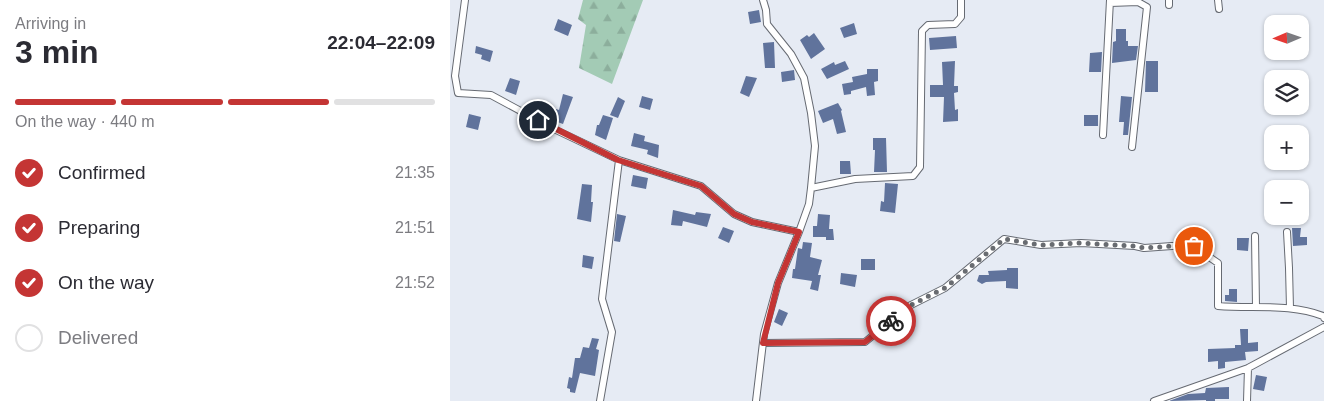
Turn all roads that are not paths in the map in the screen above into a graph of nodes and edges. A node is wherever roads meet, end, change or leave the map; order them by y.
1 (465, 0) edge
2 (763, 0) edge
3 (961, 0) edge
4 (1218, 0) edge
5 (1110, 2) edge
6 (1219, 9) dead end
7 (1103, 135) dead end
8 (1132, 147) dead end
9 (618, 160) junction
10 (811, 188) junction
11 (799, 232) junction
12 (1287, 232) dead end
13 (1255, 236) dead end
14 (1256, 307) junction
15 (1290, 308) junction
16 (1324, 318) edge
17 (1324, 327) edge
18 (763, 343) junction
19 (1248, 368) junction
20 (600, 401) edge
21 (756, 401) edge
22 (1154, 401) edge
23 (1247, 401) edge

1 - 9 street
2 - 10 street
3 - 10 street
4 - 6 street
5 - 7 street
5 - 8 street
9 - 11 street
9 - 20 street
10 - 11 street
11 - 18 street
12 - 15 street
13 - 14 street
14 - 15 street
14 - 18 street
15 - 16 street
17 - 19 street
18 - 21 street
19 - 22 street
19 - 23 street

